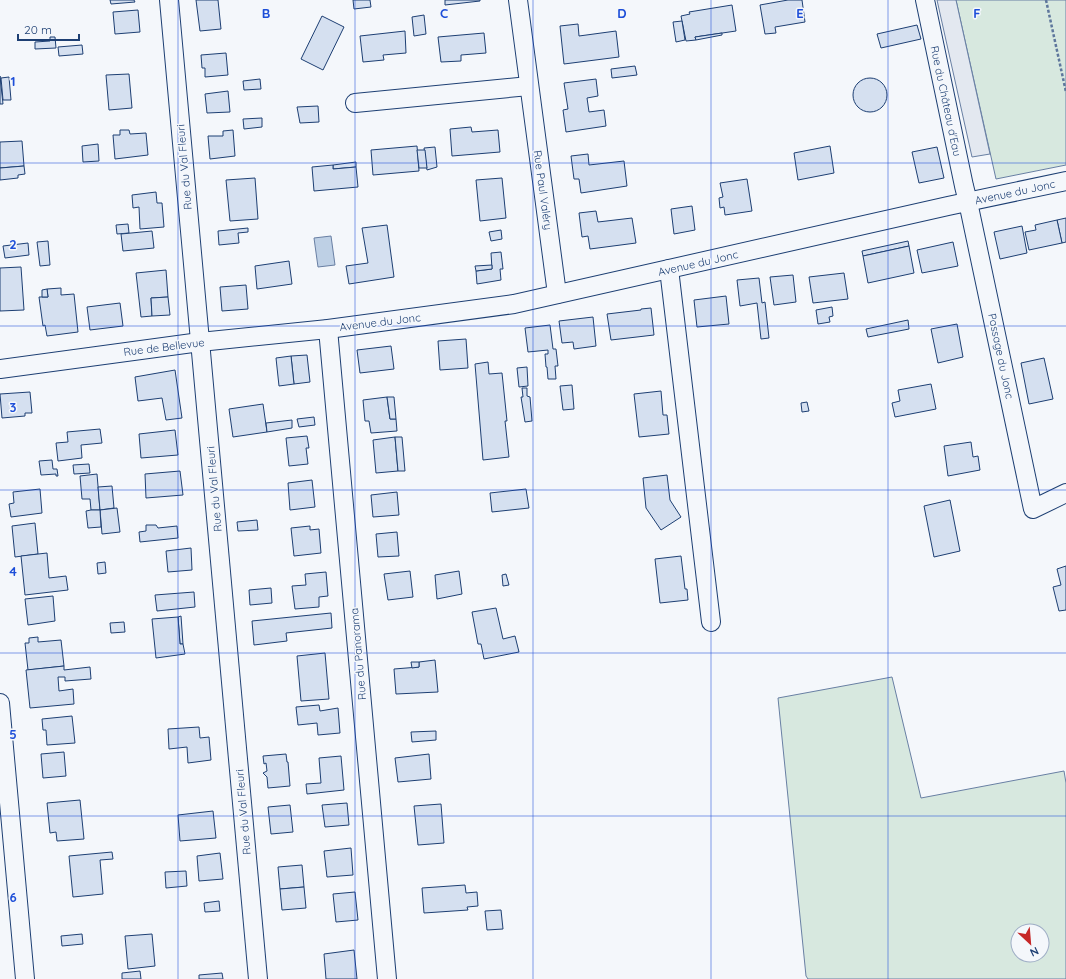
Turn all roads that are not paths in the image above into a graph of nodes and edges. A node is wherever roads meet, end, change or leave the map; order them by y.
1 (169, 0) edge
2 (518, 0) edge
3 (925, 0) edge
4 (530, 86) junction
5 (355, 103) dead end
6 (1066, 181) edge
7 (968, 202) junction
8 (669, 269) junction
9 (557, 294) junction
10 (328, 329) junction
11 (200, 342) junction
12 (0, 369) edge
13 (1066, 493) edge
14 (711, 622) dead end
15 (0, 703) edge
16 (25, 979) edge
17 (258, 979) edge
18 (387, 979) edge

1 - 11 street, Rue du Val Fleuri
2 - 4 street, Rue Paul Valéry
3 - 7 street, Rue du Château d'Eau
4 - 5 street
4 - 9 street, Rue Paul Valéry
6 - 7 street, Avenue du Jonc
7 - 8 street, Avenue du Jonc
7 - 13 street, Passage du Jonc
8 - 9 street, Avenue du Jonc
8 - 14 street
9 - 10 street, Avenue du Jonc
10 - 11 street, Rue de Bellevue
10 - 18 street, Rue du Panorama
11 - 12 street, Rue de Bellevue
11 - 17 street, Rue du Val Fleuri
15 - 16 street

